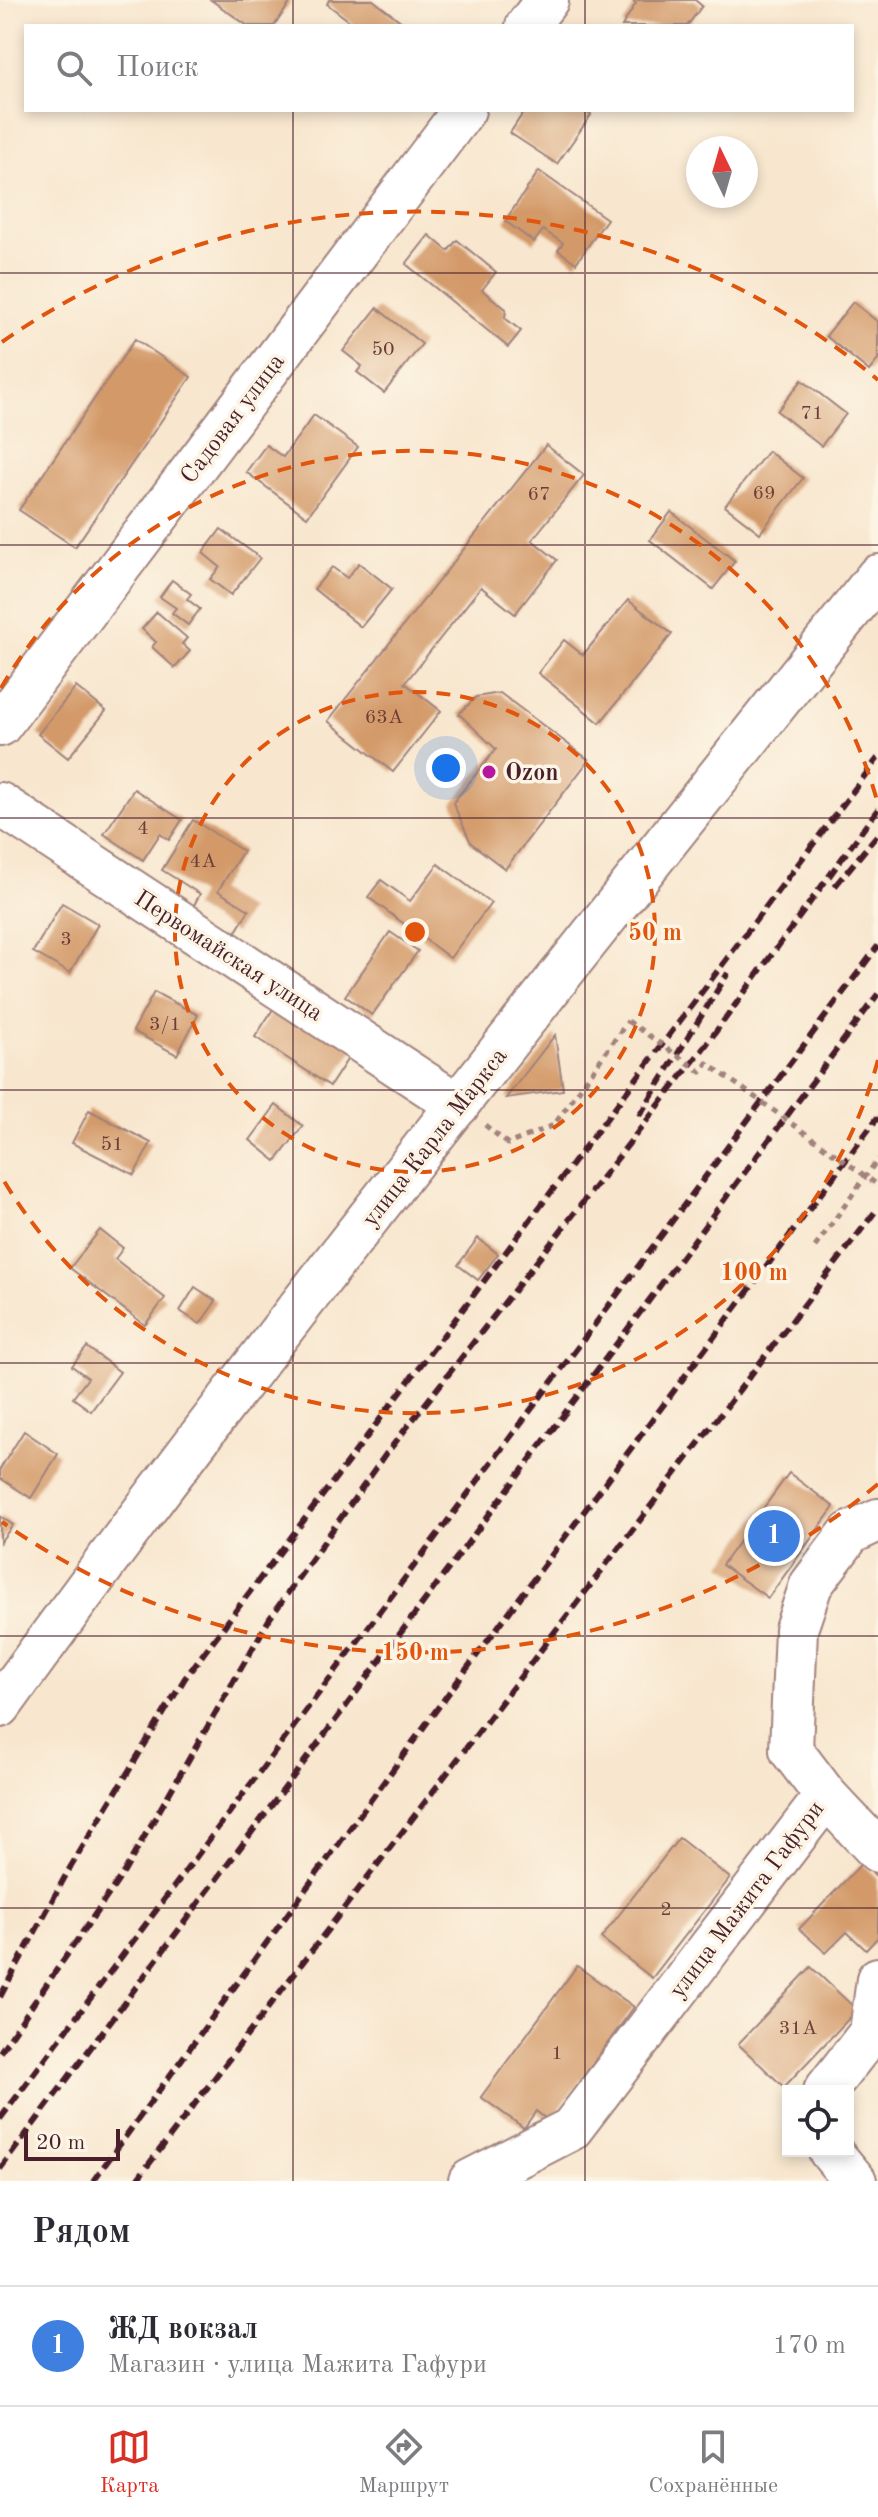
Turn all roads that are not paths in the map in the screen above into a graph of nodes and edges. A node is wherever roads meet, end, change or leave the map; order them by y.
1 (547, 0) edge
2 (529, 24) edge
3 (462, 112) edge
4 (878, 576) edge
5 (0, 725) edge
6 (0, 804) edge
7 (458, 1105) junction
8 (878, 1520) edge
9 (0, 1706) edge
10 (826, 1796) junction
11 (878, 1851) edge
12 (878, 1979) edge
13 (874, 2036) edge
14 (830, 2085) edge
15 (835, 2157) edge
16 (470, 2181) edge
17 (855, 2181) edge
18 (865, 2181) edge
19 (878, 2181) edge

1 - 2 street
3 - 5 street, Садовая улица
4 - 7 street, улица Карла Маркса
6 - 7 street, Первомайская улица
7 - 9 street, улица Карла Маркса
8 - 10 street, улица Мажита Гафури
10 - 11 street
10 - 16 street, улица Мажита Гафури
12 - 13 street
13 - 14 street
15 - 17 street
18 - 19 street

